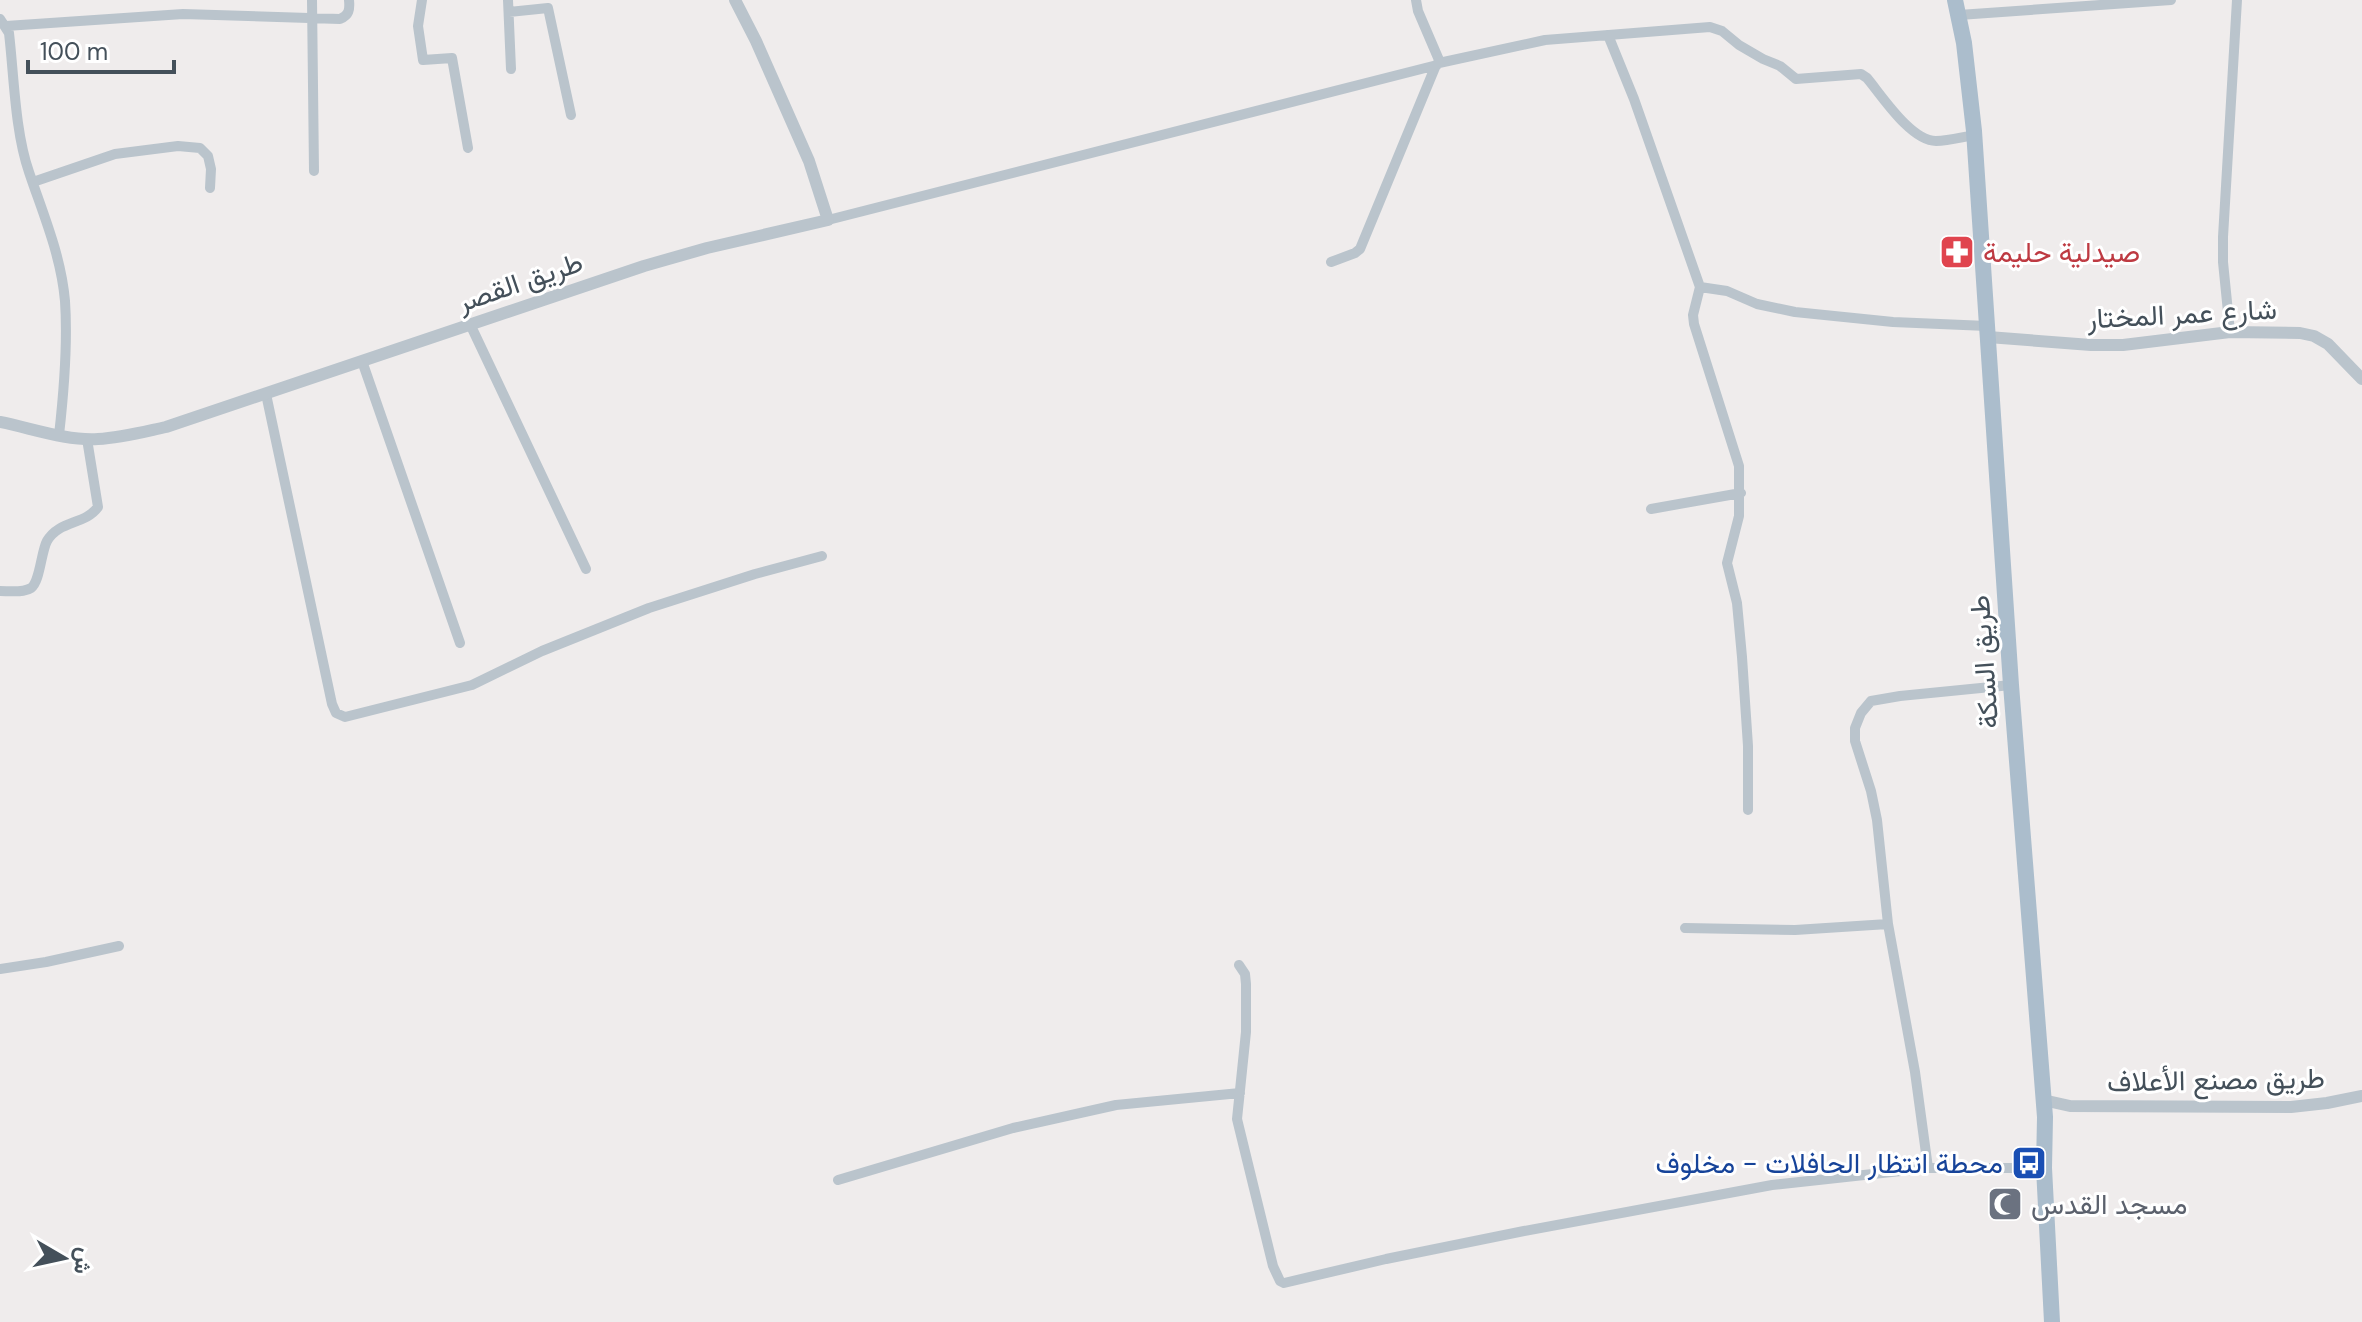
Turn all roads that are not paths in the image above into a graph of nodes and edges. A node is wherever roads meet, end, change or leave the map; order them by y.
1 (312, 0) edge
2 (349, 0) edge
3 (422, 0) edge
4 (508, 0) edge
5 (735, 0) edge
6 (1416, 0) edge
7 (2171, 0) edge
8 (2237, 0) edge
9 (1957, 8) edge
10 (509, 12) junction
11 (312, 18) junction
12 (3, 23) edge
13 (1608, 35) junction
14 (1438, 64) junction
15 (511, 69) dead end
16 (571, 115) dead end
17 (1975, 135) junction
18 (468, 148) dead end
19 (314, 171) dead end
20 (33, 182) junction
21 (210, 188) dead end
22 (828, 220) junction
23 (1331, 262) dead end
24 (1700, 287) junction
25 (470, 324) junction
26 (1987, 332) junction
27 (2230, 332) junction
28 (362, 361) junction
29 (2362, 379) edge
30 (266, 394) junction
31 (0, 422) edge
32 (59, 435) junction
33 (87, 439) junction
34 (1741, 493) junction
35 (1651, 509) dead end
36 (822, 556) dead end
37 (586, 569) dead end
38 (0, 591) edge
39 (460, 643) dead end
40 (2011, 685) junction
41 (1748, 810) dead end
42 (1888, 924) junction
43 (1685, 928) dead end
44 (119, 946) dead end
45 (1239, 965) dead end
46 (0, 969) edge
47 (1240, 1093) junction
48 (2362, 1096) edge
49 (2043, 1100) junction
50 (2070, 1106) junction
51 (2045, 1117) junction
52 (1928, 1168) junction
53 (2044, 1168) junction
54 (838, 1180) dead end
55 (2052, 1322) edge

1 - 11 street
2 - 11 street
3 - 18 street
4 - 10 street
5 - 22 street
6 - 14 street
7 - 9 street
8 - 27 street
9 - 17 main road, طريق السكة
10 - 15 street
10 - 16 street
11 - 12 street
11 - 19 street
12 - 20 street
13 - 14 street
13 - 17 street
13 - 24 street
14 - 22 street
14 - 23 street
17 - 26 main road, طريق السكة
20 - 21 street
20 - 32 street
22 - 25 street, طريق القصر
24 - 26 street
24 - 34 street
25 - 28 street, طريق القصر
25 - 37 street
26 - 27 street, شارع عمر المختار
26 - 40 main road, طريق السكة
27 - 29 street, شارع عمر المختار
28 - 30 street, طريق القصر
28 - 39 street
30 - 33 street, طريق القصر
30 - 36 street
31 - 32 street, طريق القصر
32 - 33 street, طريق القصر
33 - 38 street
34 - 35 street
34 - 41 street
40 - 42 street
40 - 49 main road, طريق السكة
42 - 43 street
42 - 52 street
44 - 46 street
45 - 47 street
47 - 52 street
47 - 54 street
48 - 50 street, طريق مصنع الأعلاف
49 - 50 street, طريق مصنع الأعلاف
49 - 51 main road, طريق السكة
50 - 51 street, طريق مصنع الأعلاف
51 - 53 main road, طريق السكة
52 - 53 street
53 - 55 main road, طريق السكة

